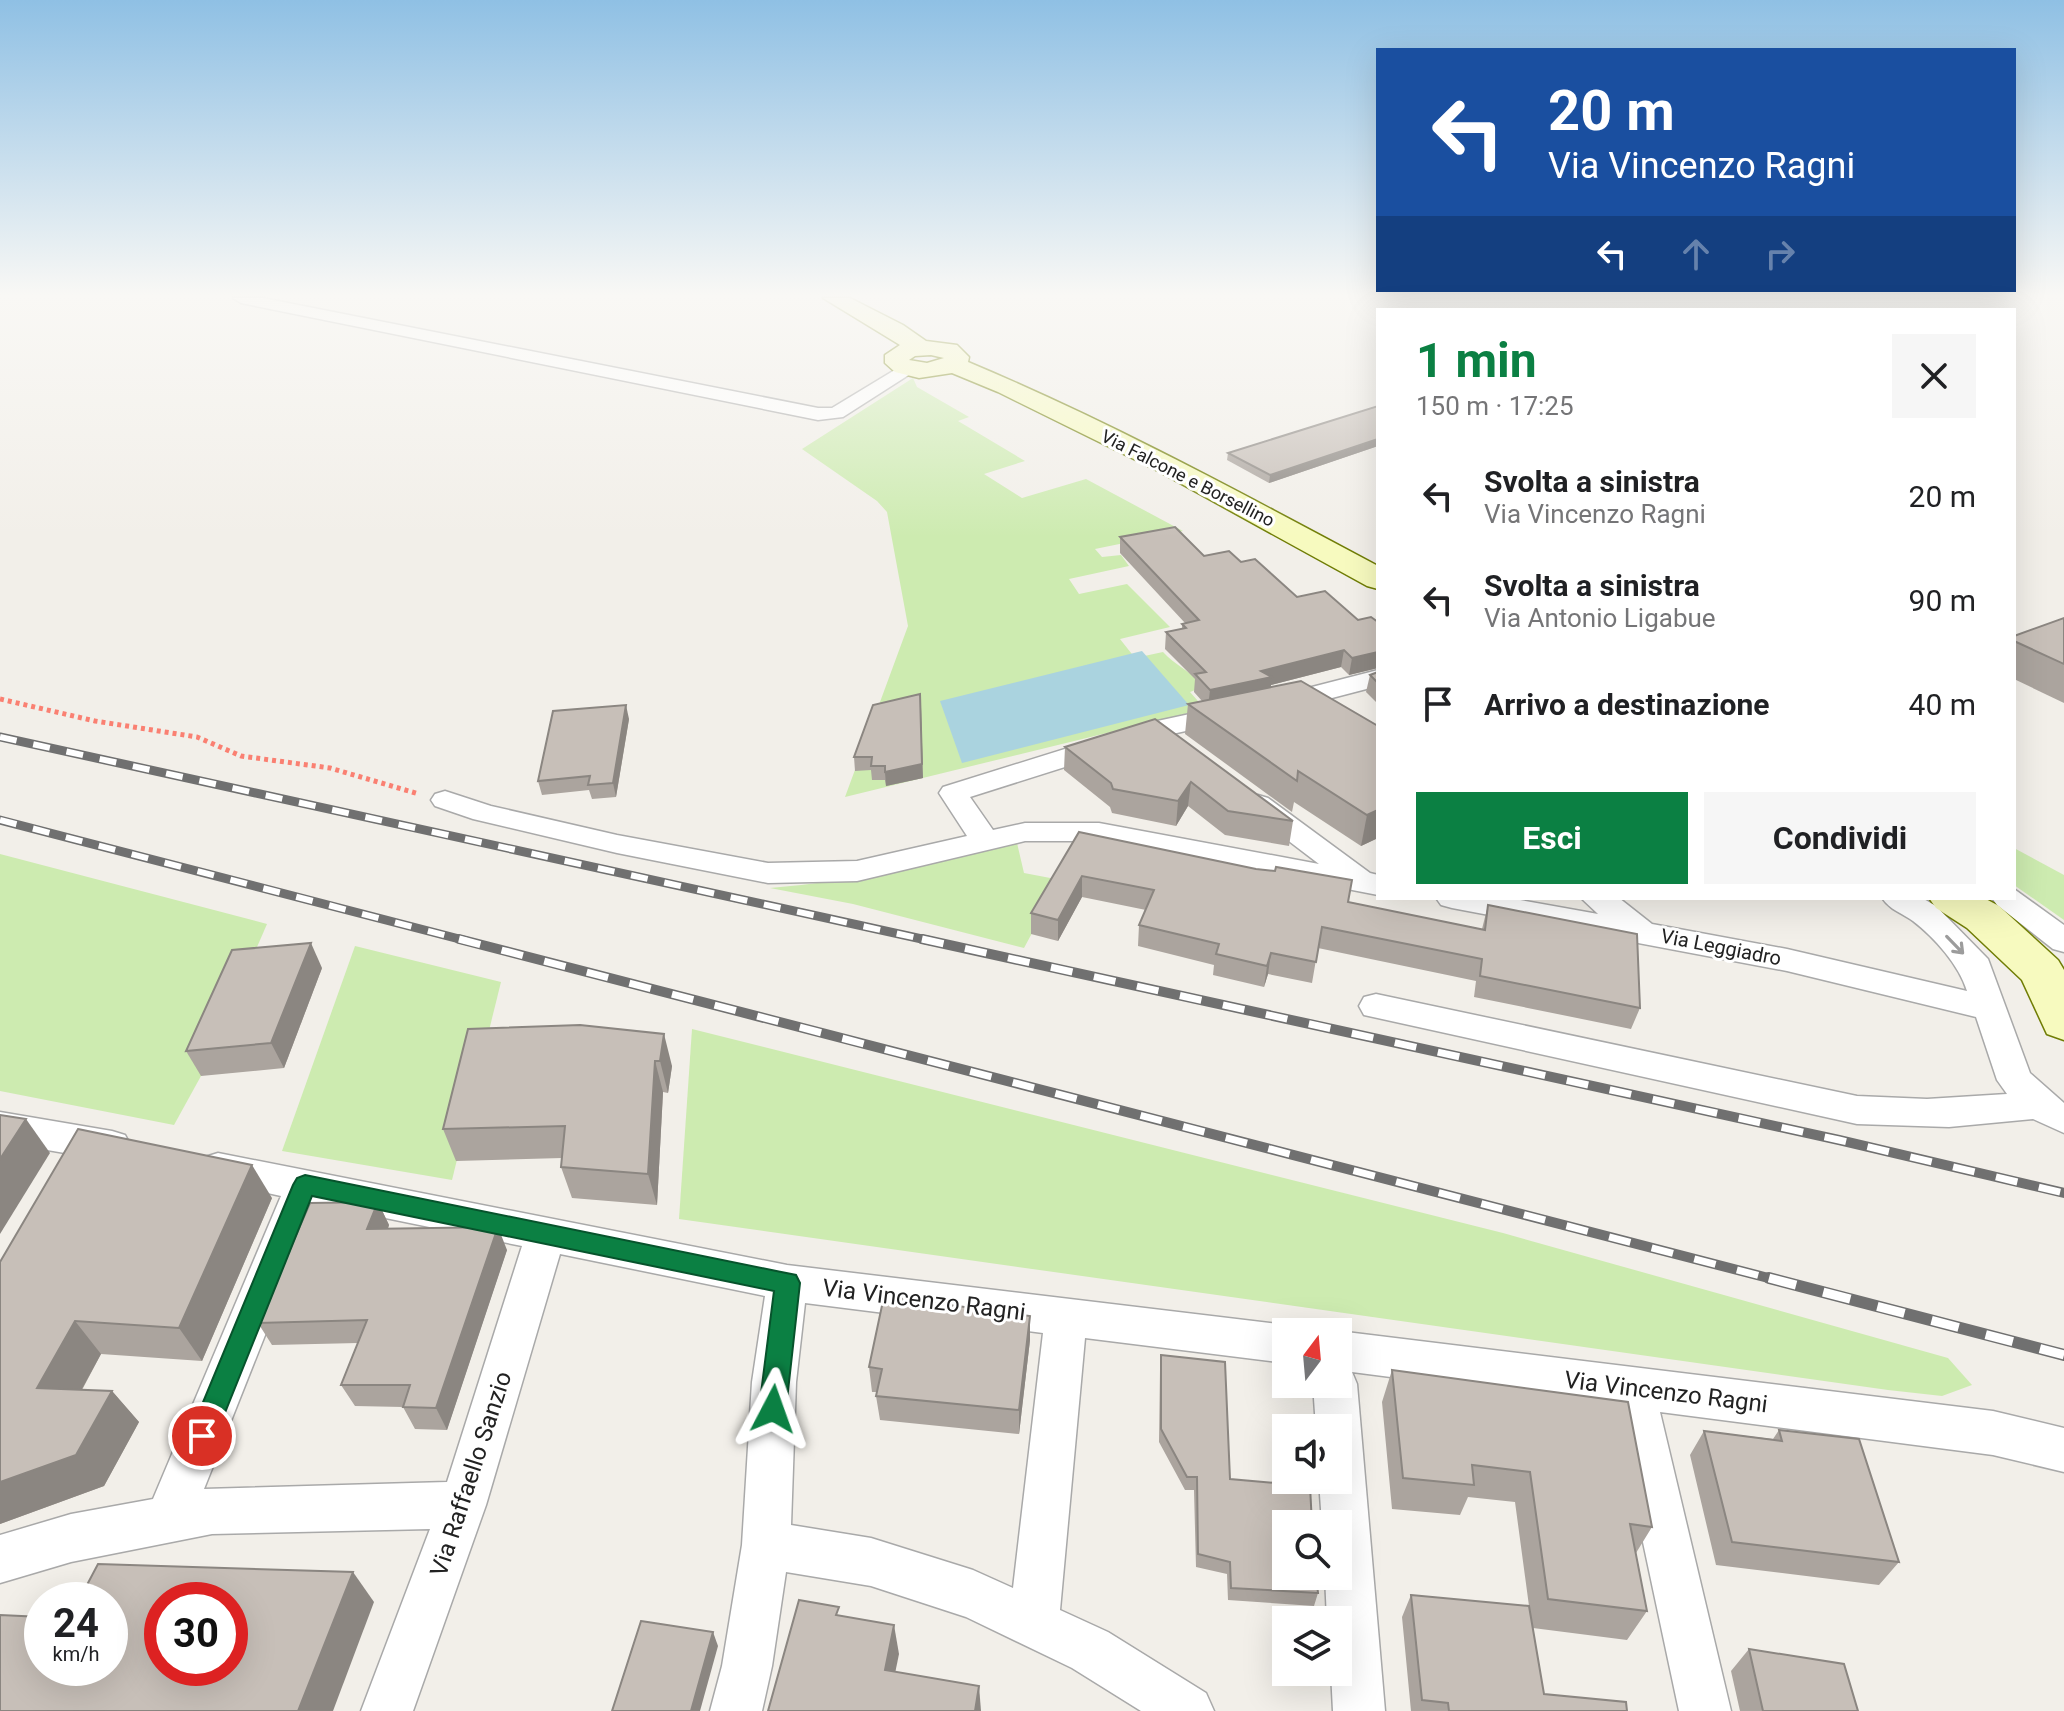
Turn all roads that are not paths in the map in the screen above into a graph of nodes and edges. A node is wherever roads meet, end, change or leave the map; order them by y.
1 (645, 378) edge
2 (886, 378) edge
3 (987, 378) edge
4 (1376, 578) edge
5 (1376, 679) edge
6 (1310, 697) junction
7 (1332, 713) edge
8 (1157, 729) junction
9 (1181, 747) edge
10 (1231, 784) edge
11 (445, 800) road end
12 (985, 841) junction
13 (1372, 884) edge
14 (1463, 900) edge
15 (1600, 900) edge
16 (1901, 900) edge
17 (1954, 900) edge
18 (2011, 900) edge
19 (1645, 932) junction
20 (2064, 941) edge
21 (1376, 1006) dead end
22 (1988, 1008) junction
23 (2064, 1022) edge
24 (2053, 1112) edge
25 (0, 1127) edge
26 (83, 1141) junction
27 (142, 1152) edge
28 (187, 1161) edge
29 (60, 1179) edge
30 (305, 1185) junction
31 (546, 1234) junction
32 (787, 1283) junction
33 (1066, 1317) junction
34 (1272, 1342) edge
35 (1352, 1353) edge
36 (1632, 1388) junction
37 (1336, 1398) edge
38 (1993, 1433) junction
39 (2064, 1450) edge
40 (2064, 1474) edge
41 (463, 1505) junction
42 (168, 1520) junction
43 (766, 1545) junction
44 (0, 1559) edge
45 (1034, 1624) junction
46 (387, 1711) edge
47 (736, 1711) edge
48 (1188, 1711) edge
49 (1359, 1711) edge
50 (1705, 1711) edge

1 - 2 street
3 - 4 main road, Via Falcone e Borsellino
5 - 6 street
6 - 7 street
6 - 8 street
8 - 9 street
8 - 12 street
10 - 13 street
11 - 12 street
12 - 13 street
14 - 19 street, Via Leggiadro
15 - 19 street
16 -> 22 street
17 - 23 main road
18 - 20 street
19 - 22 street, Via Leggiadro
21 - 24 street
22 - 24 street
25 - 26 street
26 - 27 street
26 - 29 street
28 - 30 street, Via Vincenzo Ragni
30 - 31 street, Via Vincenzo Ragni
30 - 42 street
31 - 32 street, Via Vincenzo Ragni
31 - 41 street, Via Raffaello Sanzio
32 - 33 street, Via Vincenzo Ragni
32 - 43 street
33 - 34 street, Via Vincenzo Ragni
33 - 45 street
35 - 36 street, Via Vincenzo Ragni
36 - 38 street, Via Vincenzo Ragni
36 - 50 street
37 - 49 street
38 - 39 street, Via Vincenzo Ragni
38 - 40 street
41 - 42 street
41 - 46 street, Via Raffaello Sanzio
42 - 44 street
43 - 45 street
43 - 47 street
45 - 48 street

